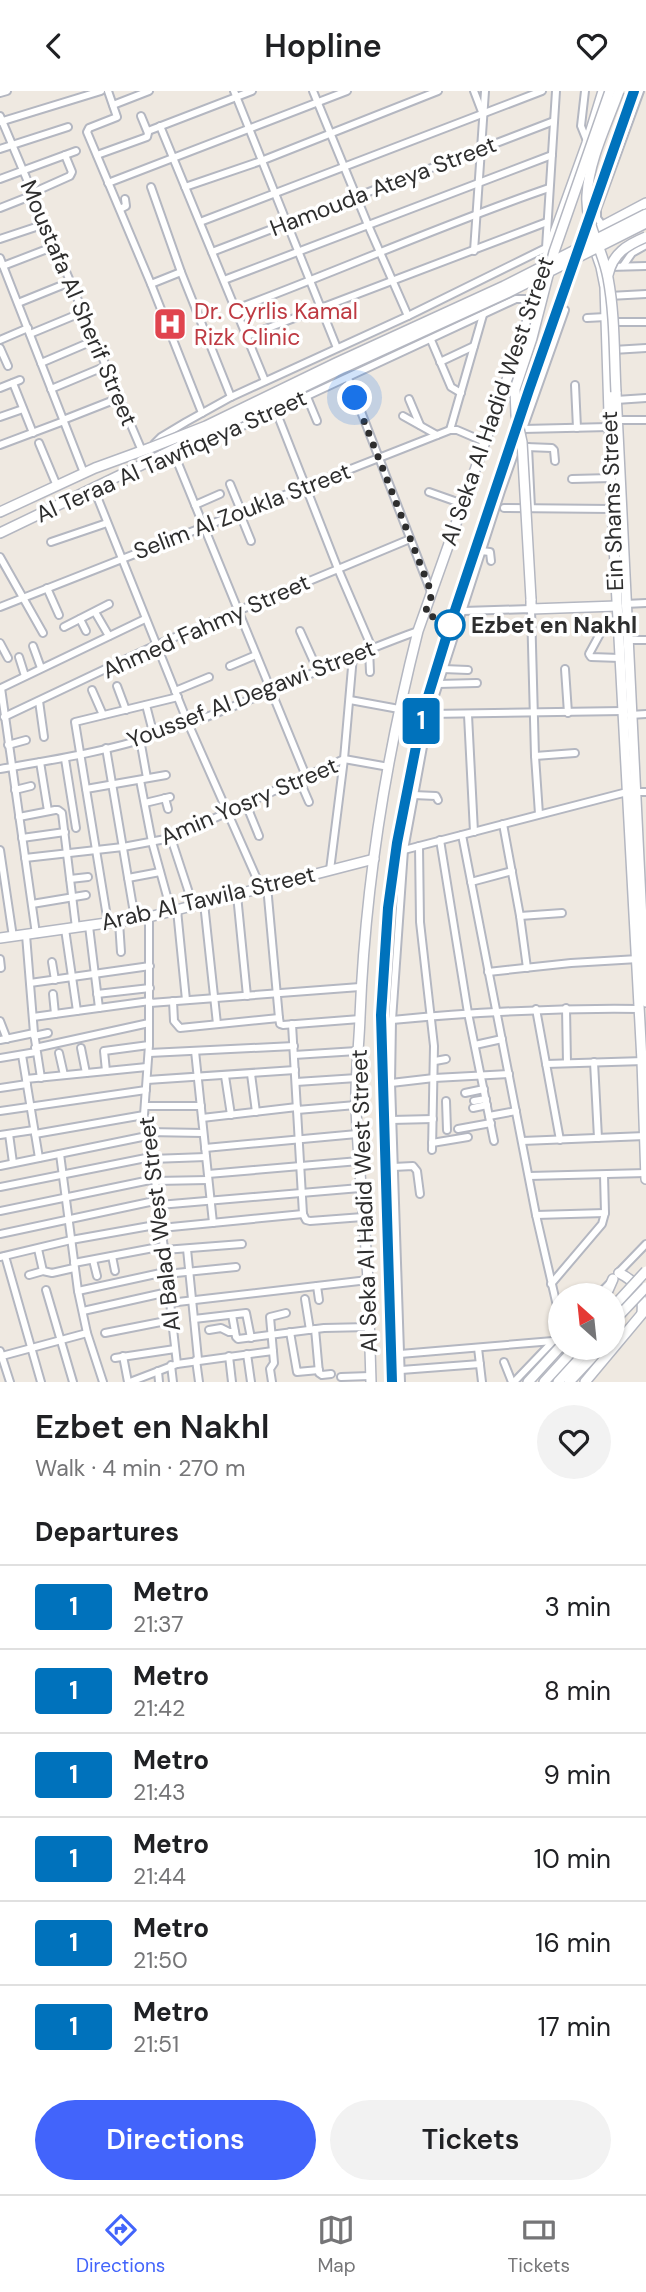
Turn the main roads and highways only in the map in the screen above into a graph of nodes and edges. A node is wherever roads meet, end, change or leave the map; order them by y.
1 (603, 91) edge
2 (610, 91) edge
3 (619, 91) edge
4 (646, 203) edge
5 (646, 214) edge
6 (646, 223) edge
7 (646, 237) edge
8 (608, 276) junction
9 (609, 319) junction
10 (3, 510) edge
11 (14, 525) junction
12 (0, 533) edge
13 (621, 605) junction
14 (626, 713) junction
15 (374, 859) junction
16 (0, 939) edge
17 (642, 961) edge
18 (642, 1005) edge
19 (644, 1061) edge
20 (645, 1136) edge
21 (646, 1173) edge
22 (646, 1179) edge
23 (646, 1271) edge
24 (612, 1283) edge
25 (646, 1287) edge
26 (625, 1294) edge
27 (625, 1309) edge
28 (644, 1312) edge
29 (632, 1325) junction
30 (625, 1330) edge
31 (548, 1356) edge
32 (564, 1360) edge
33 (578, 1360) edge
34 (590, 1360) edge
35 (371, 1379) edge
36 (528, 1382) edge
37 (544, 1382) edge
38 (558, 1382) edge
39 (569, 1382) edge
40 (584, 1382) edge

1 - 15 main road, Al Seka Al Hadid West Street
2 - 13 main road, bridge
3 - 8 main road, bridge
4 - 9 main road, Ein Shams Street
5 - 10 main road, Al Teraa Al Tawfiqeya Street, bridge
6 - 11 main road, Al Teraa Al Tawfiqeya Street, bridge
7 - 8 main road, bridge
8 - 9 main road, bridge
9 - 13 main road, Ein Shams Street, bridge
9 - 13 main road, Ein Shams Street
10 - 11 main road
11 - 12 main road, Al Teraa Al Tawfiqeya Street
13 - 14 main road, Ein Shams Street
13 - 14 main road, Ein Shams Street
14 - 17 main road, Ein Shams Street
15 - 16 main road, Arab Al Tawila Street
15 - 35 main road, Al Seka Al Hadid West Street
17 - 18 main road, Ein Shams Street
18 - 19 main road, Ein Shams Street
19 - 20 main road, Ein Shams Street
20 - 21 main road, Ein Shams Street
21 - 22 main road, Ein Shams Street
23 - 26 main road, bridge
24 - 28 main road
25 - 27 main road, bridge
28 - 29 main road
29 - 30 main road
29 - 40 main road
31 - 36 main road
32 - 37 main road
33 - 38 main road
34 - 39 main road

